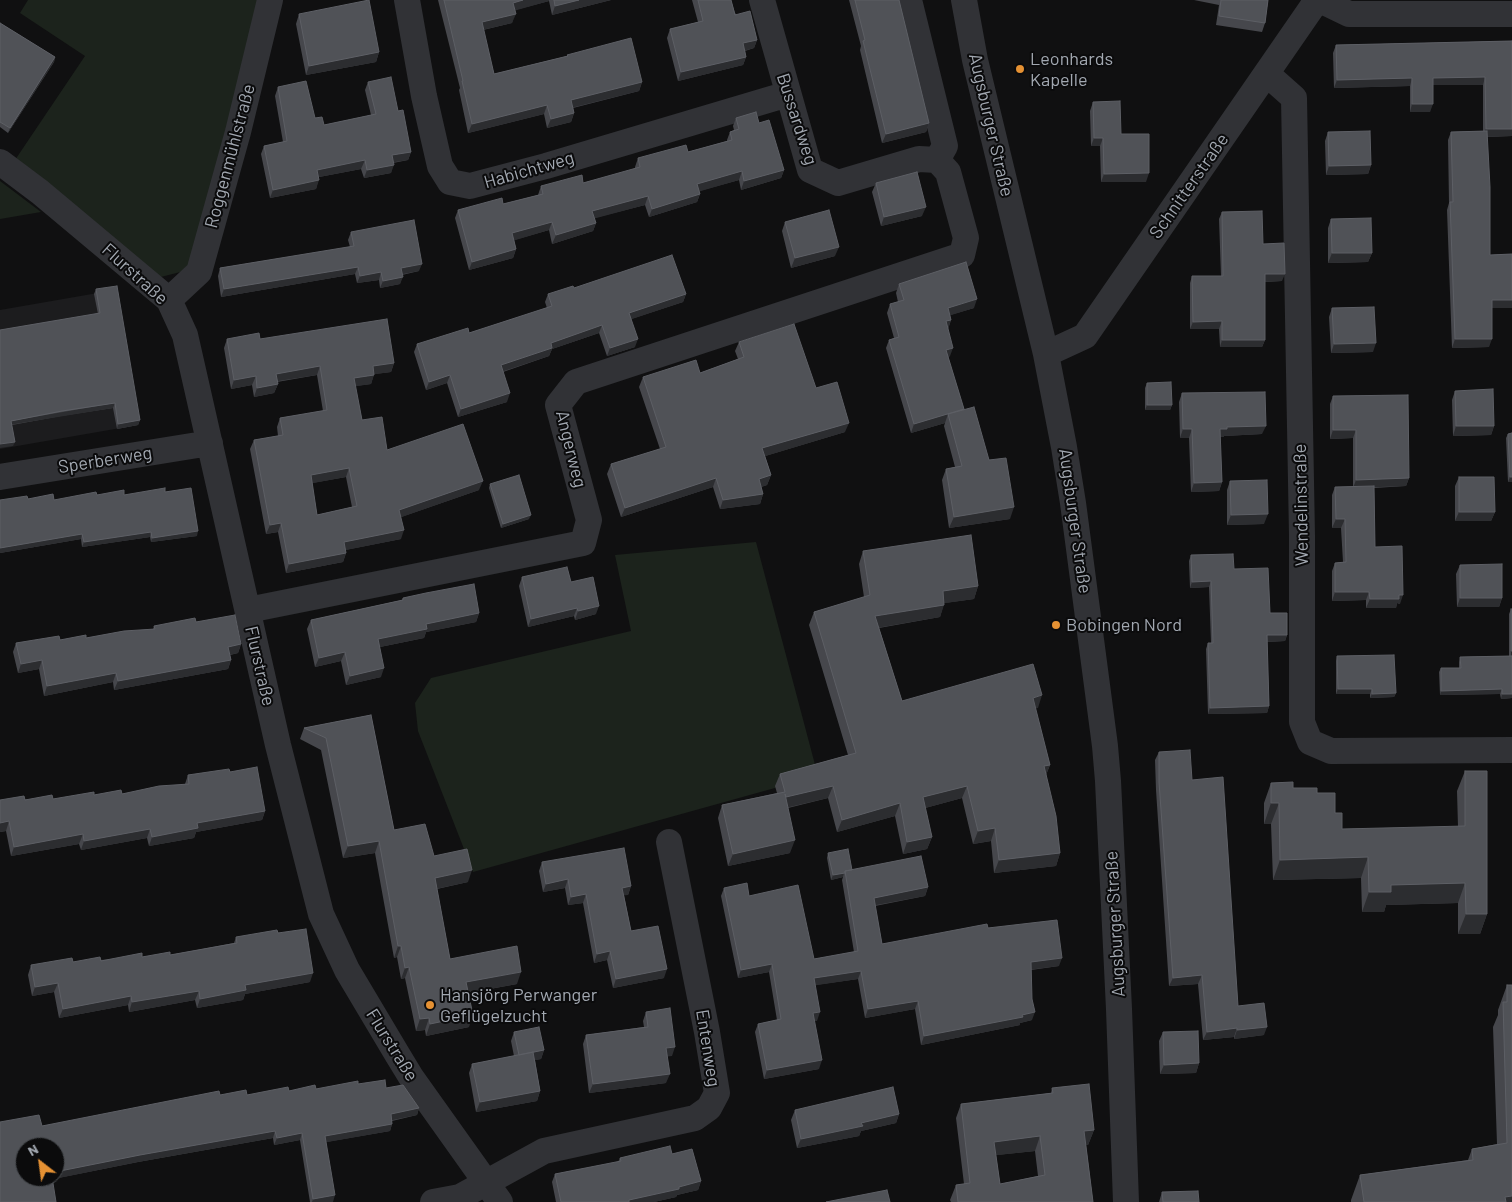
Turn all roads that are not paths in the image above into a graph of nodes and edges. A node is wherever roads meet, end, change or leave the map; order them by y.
1 (270, 0) edge
2 (408, 0) edge
3 (762, 0) edge
4 (910, 0) edge
5 (964, 0) edge
6 (1319, 0) edge
7 (1512, 14) edge
8 (1267, 74) junction
9 (788, 94) junction
10 (938, 160) junction
11 (0, 162) edge
12 (169, 300) junction
13 (1046, 354) junction
14 (210, 443) junction
15 (0, 477) edge
16 (248, 610) junction
17 (1512, 750) edge
18 (669, 842) dead end
19 (493, 1193) edge
20 (433, 1202) edge
21 (1126, 1202) edge

1 - 12 street, Roggenmühlstraße
2 - 9 street, Habichtweg
3 - 9 street, Bussardweg
4 - 10 street
5 - 13 street, Augsburger Straße
6 - 7 street
6 - 8 street, Schnitterstraße
8 - 13 street, Schnitterstraße
8 - 17 street, Wendelinstraße
9 - 10 street, Bussardweg
10 - 16 street, Angerweg
11 - 12 street, Flurstraße
12 - 14 street, Flurstraße
13 - 21 street, Augsburger Straße
14 - 15 street, Sperberweg
14 - 16 street, Flurstraße
16 - 19 street, Flurstraße
18 - 19 street, Entenweg
19 - 20 street, Entenweg

